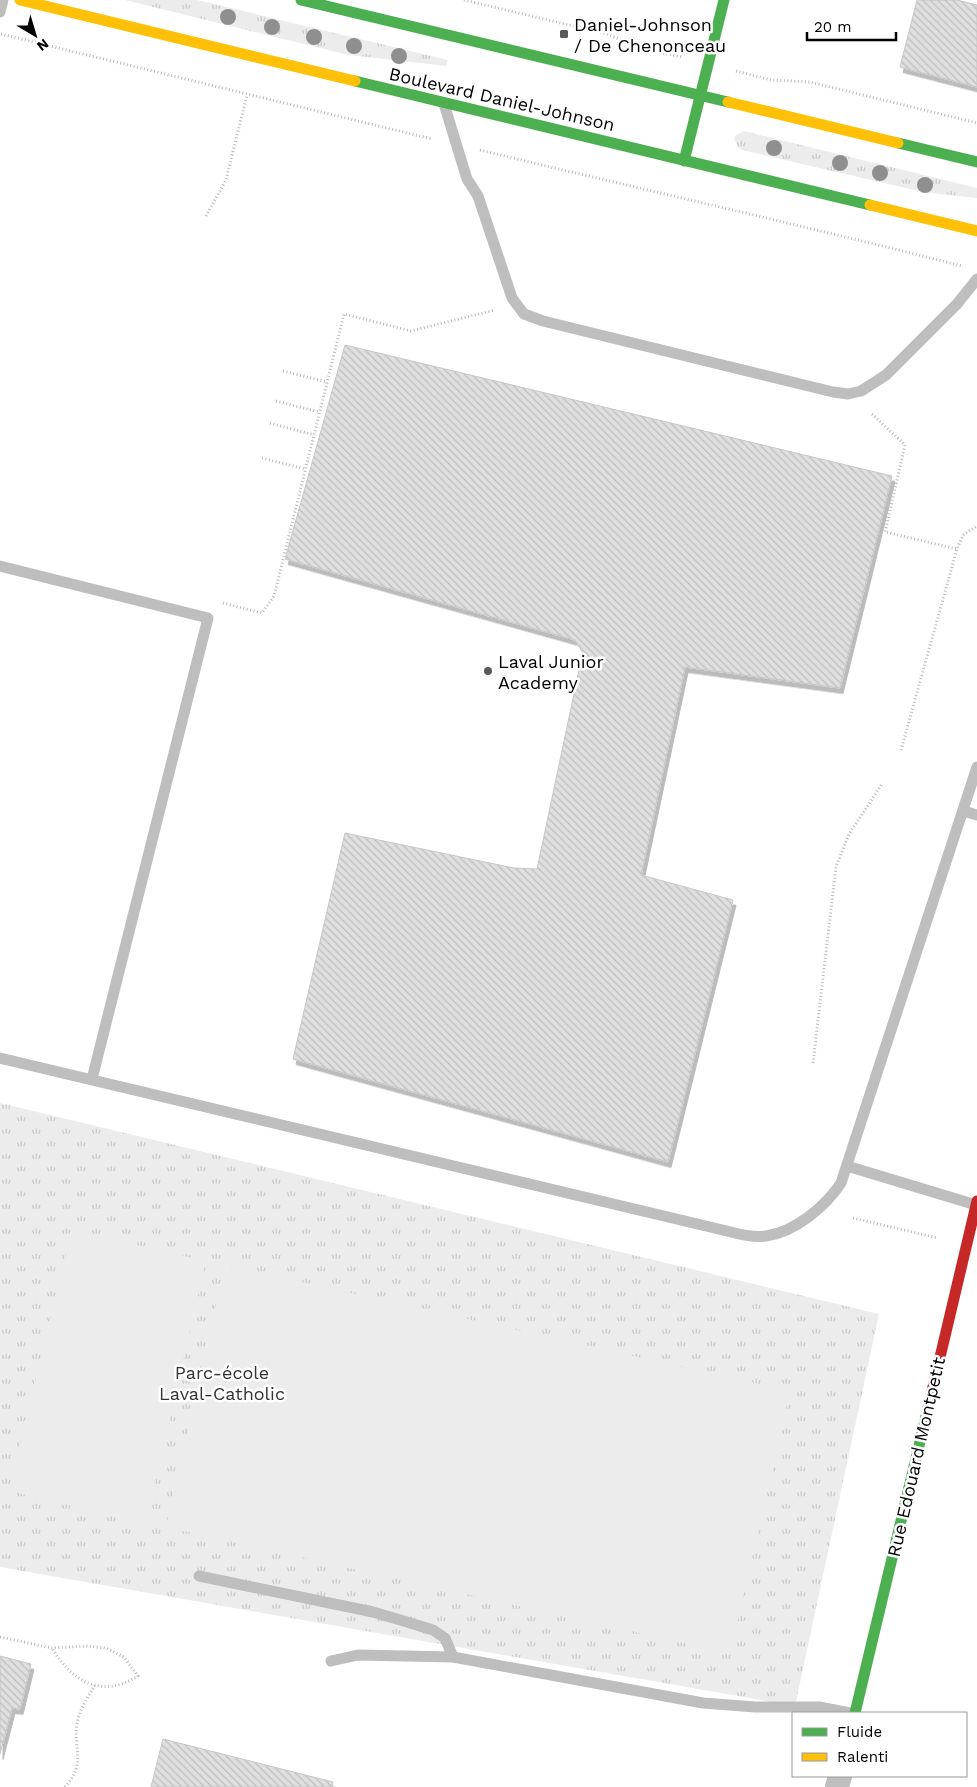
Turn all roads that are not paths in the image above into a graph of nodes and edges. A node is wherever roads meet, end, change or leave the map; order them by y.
1 (3, 0) edge
2 (20, 0) edge
3 (301, 0) edge
4 (724, 0) edge
5 (0, 12) edge
6 (700, 96) junction
7 (444, 103) junction
8 (684, 161) junction
9 (977, 162) edge
10 (977, 231) edge
11 (977, 279) edge
12 (0, 566) edge
13 (977, 767) edge
14 (963, 811) junction
15 (977, 815) edge
16 (0, 1058) edge
17 (92, 1080) junction
18 (847, 1166) junction
19 (976, 1203) edge
20 (199, 1576) dead end
21 (452, 1657) junction
22 (330, 1661) dead end
23 (845, 1712) edge
24 (855, 1712) edge

1 - 5 lane
2 - 7 street, Boulevard Daniel-Johnson
3 - 6 street
4 - 6 street
6 - 8 street
6 - 9 street
7 - 8 street, Boulevard Daniel-Johnson
7 - 11 lane
8 - 10 street, Boulevard Daniel-Johnson
12 - 17 lane
13 - 14 lane
14 - 15 lane
14 - 18 lane
16 - 17 lane
17 - 18 lane
18 - 19 lane
19 - 24 street, Rue Edouard Montpetit
20 - 21 lane
21 - 22 lane
21 - 23 lane

